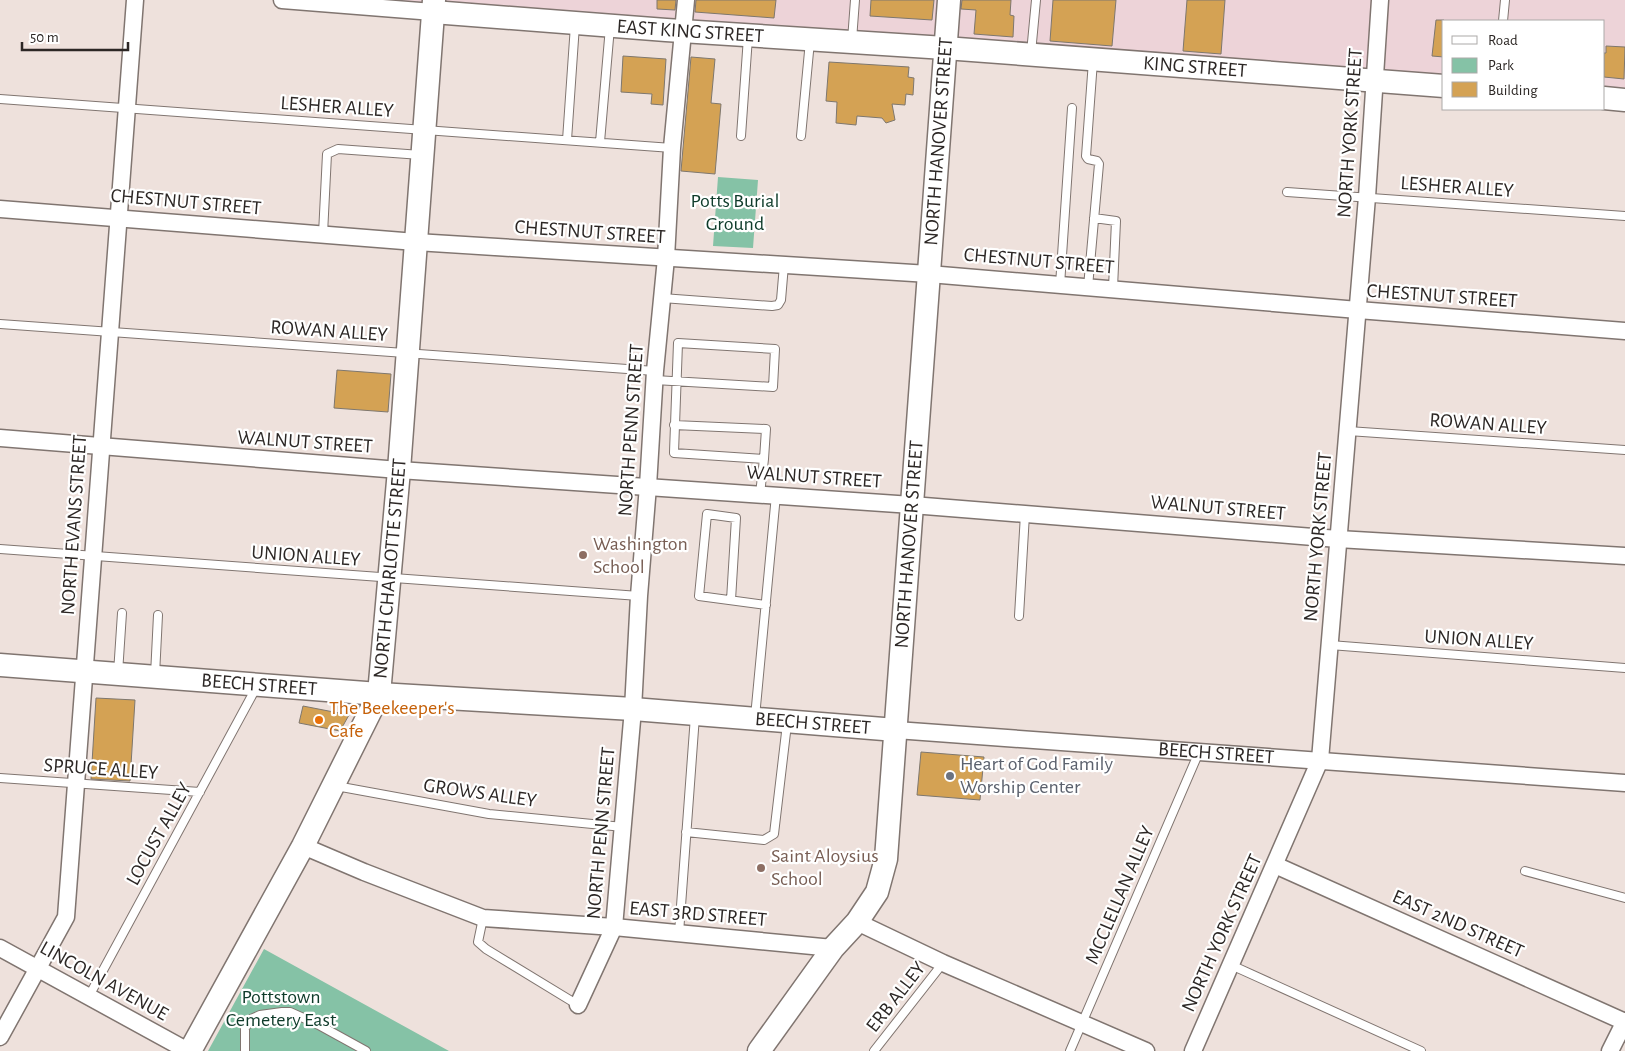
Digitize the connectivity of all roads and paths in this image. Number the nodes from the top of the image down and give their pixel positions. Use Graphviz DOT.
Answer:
graph roads {
  1 [pos="135,0"];
  2 [pos="282,0"];
  3 [pos="686,0"];
  4 [pos="855,0"];
  5 [pos="949,0"];
  6 [pos="1036,0"];
  7 [pos="1380,0"];
  8 [pos="1505,0"];
  9 [pos="434,6"];
  10 [pos="1503,20"];
  11 [pos="575,23"];
  12 [pos="610,26"];
  13 [pos="683,31"];
  14 [pos="748,35"];
  15 [pos="810,39"];
  16 [pos="852,42"];
  17 [pos="945,48"];
  18 [pos="1031,55"];
  19 [pos="1093,59"];
  20 [pos="1375,81"];
  21 [pos="1442,86"];
  22 [pos="1605,98"];
  23 [pos="0,99"];
  24 [pos="1625,100"];
  25 [pos="127,108"];
  26 [pos="1072,108"];
  27 [pos="425,130"];
  28 [pos="741,136"];
  29 [pos="801,136"];
  30 [pos="567,140"];
  31 [pos="600,142"];
  32 [pos="672,148"];
  33 [pos="423,156"];
  34 [pos="1287,192"];
  35 [pos="1367,197"];
  36 [pos="0,209"];
  37 [pos="1625,216"];
  38 [pos="119,218"];
  39 [pos="1094,218"];
  40 [pos="322,234"];
  41 [pos="416,242"];
  42 [pos="666,258"];
  43 [pos="784,265"];
  44 [pos="929,274"];
  45 [pos="1060,285"];
  46 [pos="1088,288"];
  47 [pos="1113,288"];
  48 [pos="662,298"];
  49 [pos="1358,310"];
  50 [pos="0,324"];
  51 [pos="1625,331"];
  52 [pos="110,332"];
  53 [pos="407,353"];
  54 [pos="655,376"];
  55 [pos="676,382"];
  56 [pos="674,425"];
  57 [pos="1348,431"];
  58 [pos="0,438"];
  59 [pos="101,447"];
  60 [pos="1625,450"];
  61 [pos="764,459"];
  62 [pos="399,470"];
  63 [pos="648,486"];
  64 [pos="768,495"];
  65 [pos="912,505"];
  66 [pos="1025,514"];
  67 [pos="1338,539"];
  68 [pos="0,549"];
  69 [pos="93,556"];
  70 [pos="1625,556"];
  71 [pos="390,578"];
  72 [pos="639,596"];
  73 [pos="731,600"];
  74 [pos="766,604"];
  75 [pos="122,613"];
  76 [pos="158,615"];
  77 [pos="1019,616"];
  78 [pos="1330,645"];
  79 [pos="0,665"];
  80 [pos="1625,668"];
  81 [pos="84,672"];
  82 [pos="118,675"];
  83 [pos="154,678"];
  84 [pos="257,686"];
  85 [pos="379,694"];
  86 [pos="633,709"];
  87 [pos="695,714"];
  88 [pos="755,719"];
  89 [pos="787,721"];
  90 [pos="896,730"];
  91 [pos="1199,751"];
  92 [pos="1320,760"];
  93 [pos="0,778"];
  94 [pos="1625,783"];
  95 [pos="76,784"];
  96 [pos="333,785"];
  97 [pos="200,792"];
  98 [pos="623,827"];
  99 [pos="686,832"];
  100 [pos="303,846"];
  101 [pos="1275,865"];
  102 [pos="1525,871"];
  103 [pos="1625,898"];
  104 [pos="483,918"];
  105 [pos="857,922"];
  106 [pos="614,927"];
  107 [pos="679,934"];
  108 [pos="0,948"];
  109 [pos="833,948"];
  110 [pos="943,963"];
  111 [pos="1231,965"];
  112 [pos="38,968"];
  113 [pos="88,998"];
  114 [pos="578,1004"];
  115 [pos="1625,1021"];
  116 [pos="1083,1023"];
  117 [pos="0,1037"];
  118 [pos="189,1051"];
  119 [pos="245,1051"];
  120 [pos="366,1051"];
  121 [pos="759,1051"];
  122 [pos="874,1051"];
  123 [pos="1070,1051"];
  124 [pos="1146,1051"];
  125 [pos="1193,1051"];
  126 [pos="1421,1051"];
  127 [pos="1610,1051"];
  1 -- 25 [label="street, NORTH EVANS STREET"];
  2 -- 9 [label="street"];
  3 -- 13 [label="street, NORTH PENN STREET"];
  4 -- 16 [label="lane"];
  5 -- 17 [label="main road, NORTH HANOVER STREET"];
  6 -- 18 [label="lane"];
  7 -- 20 [label="street, NORTH YORK STREET"];
  8 -- 10 [label="lane"];
  9 -- 11 [label="main road, EAST KING STREET"];
  9 -- 27 [label="main road, NORTH CHARLOTTE STREET"];
  11 -- 12 [label="main road, EAST KING STREET"];
  11 -- 30 [label="lane"];
  12 -- 13 [label="main road, EAST KING STREET"];
  12 -- 31 [label="lane"];
  13 -- 14 [label="main road, EAST KING STREET"];
  13 -- 32 [label="street, NORTH PENN STREET"];
  14 -- 15 [label="main road, EAST KING STREET"];
  14 -- 28 [label="lane"];
  15 -- 16 [label="main road, EAST KING STREET"];
  15 -- 29 [label="lane"];
  16 -- 17 [label="main road, EAST KING STREET"];
  17 -- 18 [label="main road, KING STREET"];
  17 -- 44 [label="main road, NORTH HANOVER STREET"];
  18 -- 19 [label="main road, KING STREET"];
  19 -- 20 [label="main road, KING STREET"];
  19 -- 39 [label="lane"];
  20 -- 21 [label="main road, KING STREET"];
  20 -- 35 [label="street, NORTH YORK STREET"];
  22 -- 24 [label="main road"];
  23 -- 25 [label="lane, LESHER ALLEY"];
  25 -- 27 [label="lane, LESHER ALLEY"];
  25 -- 38 [label="street, NORTH EVANS STREET"];
  26 -- 45 [label="lane"];
  27 -- 30 [label="lane, LESHER ALLEY"];
  27 -- 33 [label="main road, NORTH CHARLOTTE STREET"];
  30 -- 31 [label="lane, LESHER ALLEY"];
  31 -- 32 [label="lane, LESHER ALLEY"];
  32 -- 42 [label="street, NORTH PENN STREET"];
  33 -- 40 [label="lane"];
  33 -- 41 [label="main road, NORTH CHARLOTTE STREET"];
  34 -- 35 [label="lane, LESHER ALLEY"];
  35 -- 37 [label="lane, LESHER ALLEY"];
  35 -- 49 [label="street, NORTH YORK STREET"];
  36 -- 38 [label="street, CHESTNUT STREET"];
  38 -- 40 [label="street, CHESTNUT STREET"];
  38 -- 52 [label="street, NORTH EVANS STREET"];
  39 -- 46 [label="lane"];
  39 -- 47 [label="lane"];
  40 -- 41 [label="street, CHESTNUT STREET"];
  41 -- 42 [label="street, CHESTNUT STREET"];
  41 -- 53 [label="main road, NORTH CHARLOTTE STREET"];
  42 -- 43 [label="street, CHESTNUT STREET"];
  42 -- 48 [label="street, NORTH PENN STREET"];
  43 -- 44 [label="street, CHESTNUT STREET"];
  43 -- 48 [label="lane"];
  44 -- 45 [label="street, CHESTNUT STREET"];
  44 -- 65 [label="main road, NORTH HANOVER STREET"];
  45 -- 46 [label="street, CHESTNUT STREET"];
  46 -- 47 [label="street, CHESTNUT STREET"];
  47 -- 49 [label="street, CHESTNUT STREET"];
  48 -- 54 [label="street, NORTH PENN STREET"];
  49 -- 51 [label="street, CHESTNUT STREET"];
  49 -- 57 [label="street, NORTH YORK STREET"];
  50 -- 52 [label="lane, ROWAN ALLEY"];
  52 -- 53 [label="lane, ROWAN ALLEY"];
  52 -- 59 [label="street, NORTH EVANS STREET"];
  53 -- 54 [label="lane, ROWAN ALLEY"];
  53 -- 62 [label="main road, NORTH CHARLOTTE STREET"];
  54 -- 55 [label="lane, ROWAN ALLEY"];
  54 -- 63 [label="street, NORTH PENN STREET"];
  55 -- 55 [label="lane, ROWAN ALLEY"];
  55 -- 56 [label="lane"];
  56 -- 61 [label="lane"];
  56 -- 61 [label="lane"];
  57 -- 60 [label="lane, ROWAN ALLEY"];
  57 -- 67 [label="street, NORTH YORK STREET"];
  58 -- 59 [label="street, WALNUT STREET"];
  59 -- 62 [label="street, WALNUT STREET"];
  59 -- 69 [label="street, NORTH EVANS STREET"];
  61 -- 64 [label="lane"];
  62 -- 63 [label="street, WALNUT STREET"];
  62 -- 71 [label="main road, NORTH CHARLOTTE STREET"];
  63 -- 64 [label="street, WALNUT STREET"];
  63 -- 72 [label="street, NORTH PENN STREET"];
  64 -- 65 [label="street, WALNUT STREET"];
  64 -- 74 [label="lane"];
  65 -- 66 [label="street, WALNUT STREET"];
  65 -- 90 [label="main road, NORTH HANOVER STREET"];
  66 -- 67 [label="street, WALNUT STREET"];
  66 -- 77 [label="lane"];
  67 -- 70 [label="street, WALNUT STREET"];
  67 -- 78 [label="street, NORTH YORK STREET"];
  68 -- 69 [label="lane, UNION ALLEY"];
  69 -- 71 [label="lane, UNION ALLEY"];
  69 -- 81 [label="street, NORTH EVANS STREET"];
  71 -- 72 [label="lane, UNION ALLEY"];
  71 -- 85 [label="main road, NORTH CHARLOTTE STREET"];
  72 -- 86 [label="street, NORTH PENN STREET"];
  73 -- 73 [label="lane"];
  73 -- 74 [label="lane"];
  74 -- 88 [label="lane"];
  75 -- 82 [label="lane"];
  76 -- 83 [label="lane"];
  78 -- 80 [label="lane, UNION ALLEY"];
  78 -- 92 [label="street, NORTH YORK STREET"];
  79 -- 81 [label="main road, BEECH STREET"];
  81 -- 82 [label="main road, BEECH STREET"];
  81 -- 95 [label="street, NORTH EVANS STREET"];
  82 -- 83 [label="main road, BEECH STREET"];
  83 -- 84 [label="main road, BEECH STREET"];
  84 -- 85 [label="main road, BEECH STREET"];
  84 -- 97 [label="lane, LOCUST ALLEY"];
  85 -- 86 [label="main road, BEECH STREET"];
  85 -- 96 [label="main road, NORTH CHARLOTTE STREET"];
  86 -- 87 [label="main road, BEECH STREET"];
  86 -- 98 [label="street, NORTH PENN STREET"];
  87 -- 88 [label="main road, BEECH STREET"];
  87 -- 99 [label="lane"];
  88 -- 89 [label="main road, BEECH STREET"];
  89 -- 90 [label="main road, BEECH STREET"];
  89 -- 99 [label="lane"];
  90 -- 91 [label="street, BEECH STREET"];
  90 -- 105 [label="main road, NORTH HANOVER STREET"];
  91 -- 92 [label="street, BEECH STREET"];
  91 -- 116 [label="lane, MCCLELLAN ALLEY"];
  92 -- 94 [label="street, BEECH STREET"];
  92 -- 101 [label="street, NORTH YORK STREET"];
  93 -- 95 [label="lane, SPRUCE ALLEY"];
  95 -- 97 [label="lane, SPRUCE ALLEY"];
  95 -- 112 [label="street, NORTH EVANS STREET"];
  96 -- 98 [label="lane, GROWS ALLEY"];
  96 -- 100 [label="main road, NORTH CHARLOTTE STREET"];
  97 -- 113 [label="lane, LOCUST ALLEY"];
  98 -- 106 [label="street, NORTH PENN STREET"];
  99 -- 107 [label="lane"];
  100 -- 104 [label="street, EAST 3RD STREET"];
  100 -- 118 [label="main road, NORTH CHARLOTTE STREET"];
  101 -- 111 [label="street, NORTH YORK STREET"];
  101 -- 115 [label="street, EAST 2ND STREET"];
  102 -- 103 [label="lane"];
  104 -- 106 [label="street, EAST 3RD STREET"];
  104 -- 114 [label="lane"];
  105 -- 109 [label="main road, NORTH HANOVER STREET"];
  105 -- 110 [label="street"];
  106 -- 107 [label="street, EAST 3RD STREET"];
  106 -- 114 [label="street, NORTH PENN STREET"];
  107 -- 109 [label="street, EAST 3RD STREET"];
  108 -- 112 [label="street, LINCOLN AVENUE"];
  109 -- 121 [label="main road, NORTH HANOVER STREET"];
  110 -- 116 [label="street"];
  110 -- 122 [label="lane, ERB ALLEY"];
  111 -- 125 [label="street, NORTH YORK STREET"];
  111 -- 126 [label="lane"];
  112 -- 113 [label="street, LINCOLN AVENUE"];
  112 -- 117 [label="street, NORTH EVANS STREET"];
  113 -- 118 [label="street, LINCOLN AVENUE"];
  115 -- 127 [label="street"];
  116 -- 123 [label="lane, MCCLELLAN ALLEY"];
  116 -- 124 [label="street"];
  119 -- 120 [label="lane"];
}
